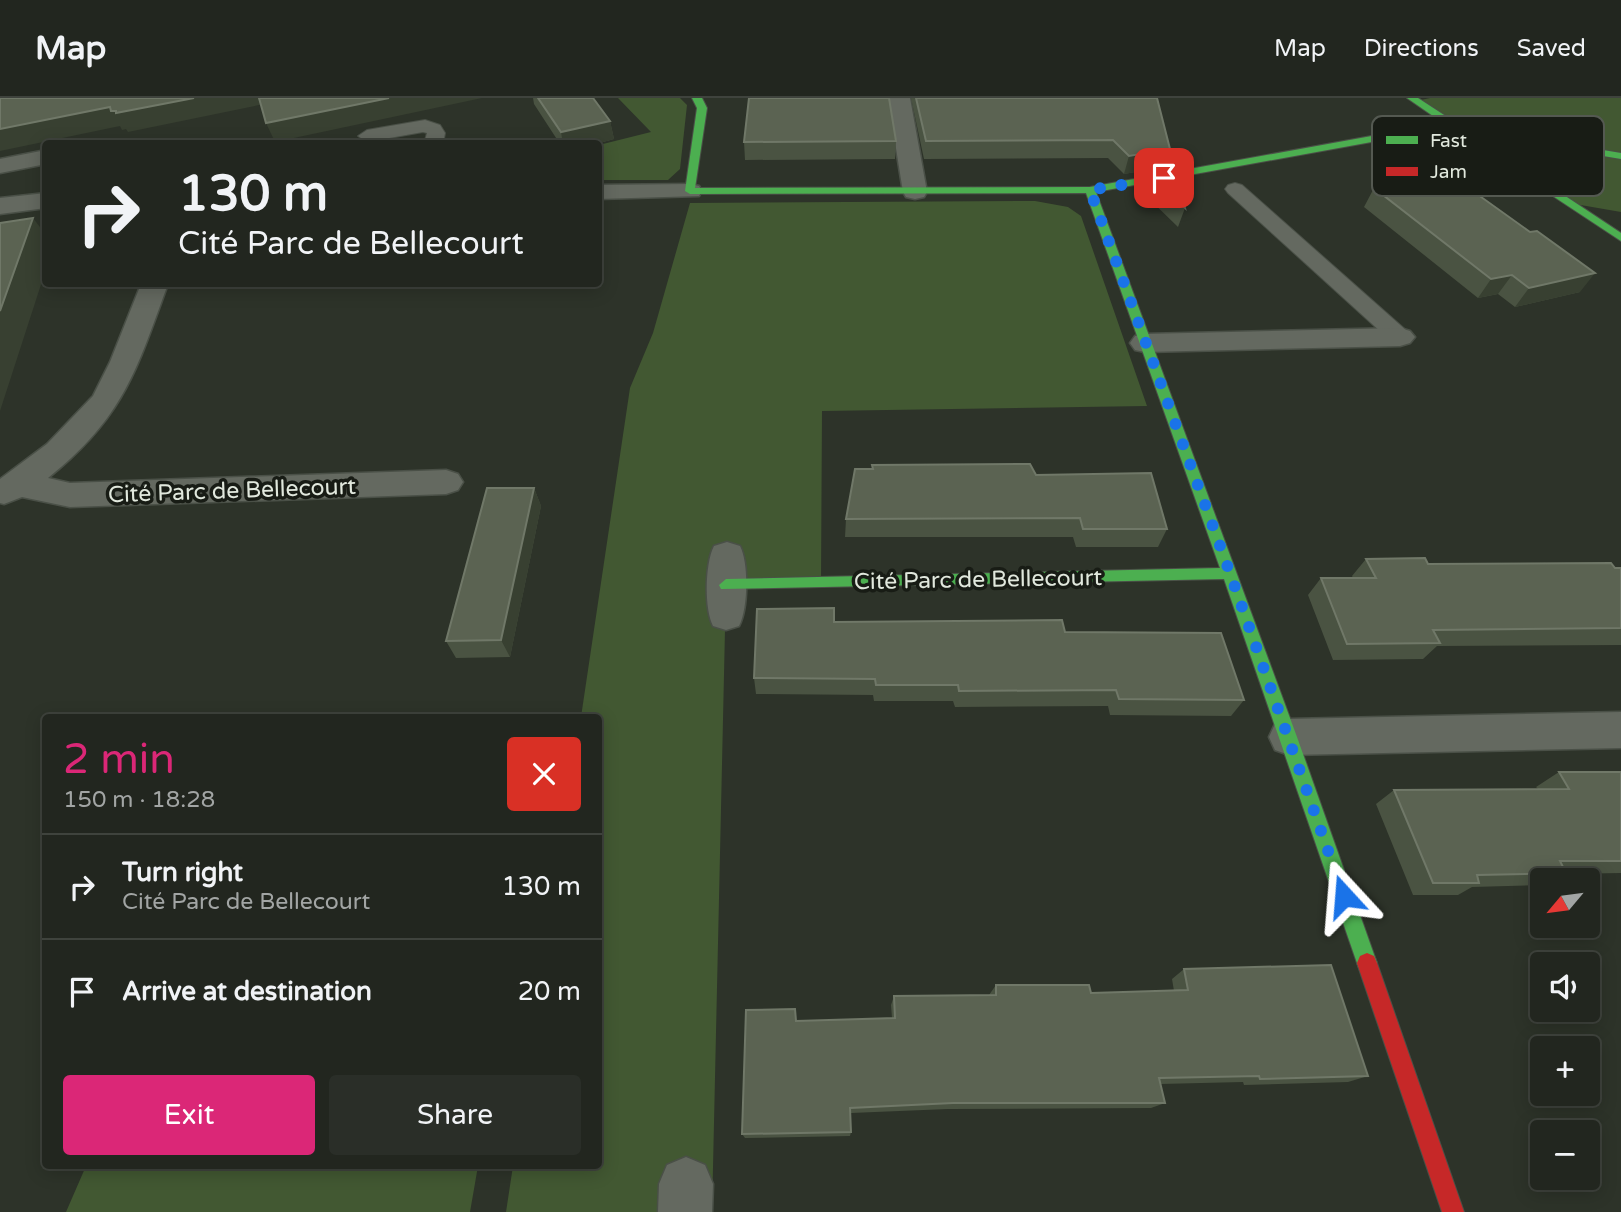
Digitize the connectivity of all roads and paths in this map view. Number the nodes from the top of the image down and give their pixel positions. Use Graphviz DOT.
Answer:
graph roads {
  1 [pos="696,98"];
  2 [pos="899,98"];
  3 [pos="1412,98"];
  4 [pos="1439,116"];
  5 [pos="367,136"];
  6 [pos="1372,139"];
  7 [pos="434,140"];
  8 [pos="42,158"];
  9 [pos="0,166"];
  10 [pos="1235,189"];
  11 [pos="1090,190"];
  12 [pos="690,191"];
  13 [pos="602,192"];
  14 [pos="915,192"];
  15 [pos="1558,196"];
  16 [pos="42,201"];
  17 [pos="0,206"];
  18 [pos="1621,238"];
  19 [pos="153,287"];
  20 [pos="1400,337"];
  21 [pos="1145,343"];
  22 [pos="446,482"];
  23 [pos="10,489"];
  24 [pos="1230,573"];
  25 [pos="726,585"];
  26 [pos="1621,730"];
  27 [pos="1289,737"];
  28 [pos="1453,1212"];
  1 -- 12 [label="street"];
  2 -- 14 [label="street"];
  3 -- 4 [label="street"];
  5 -- 7 [label="lane"];
  6 -- 11 [label="street"];
  8 -- 9 [label="street"];
  10 -- 20 [label="lane"];
  11 -- 14 [label="street"];
  11 -- 21 [label="street"];
  12 -- 13 [label="street"];
  12 -- 14 [label="street"];
  15 -- 18 [label="street"];
  16 -- 17 [label="street"];
  19 -- 23 [label="street, Cité Parc de Bellecourt"];
  20 -- 21 [label="street"];
  21 -- 24 [label="street"];
  22 -- 23 [label="street, Cité Parc de Bellecourt"];
  24 -- 25 [label="street, Cité Parc de Bellecourt"];
  24 -- 27 [label="street"];
  26 -- 27 [label="street"];
  27 -- 28 [label="street"];
}
